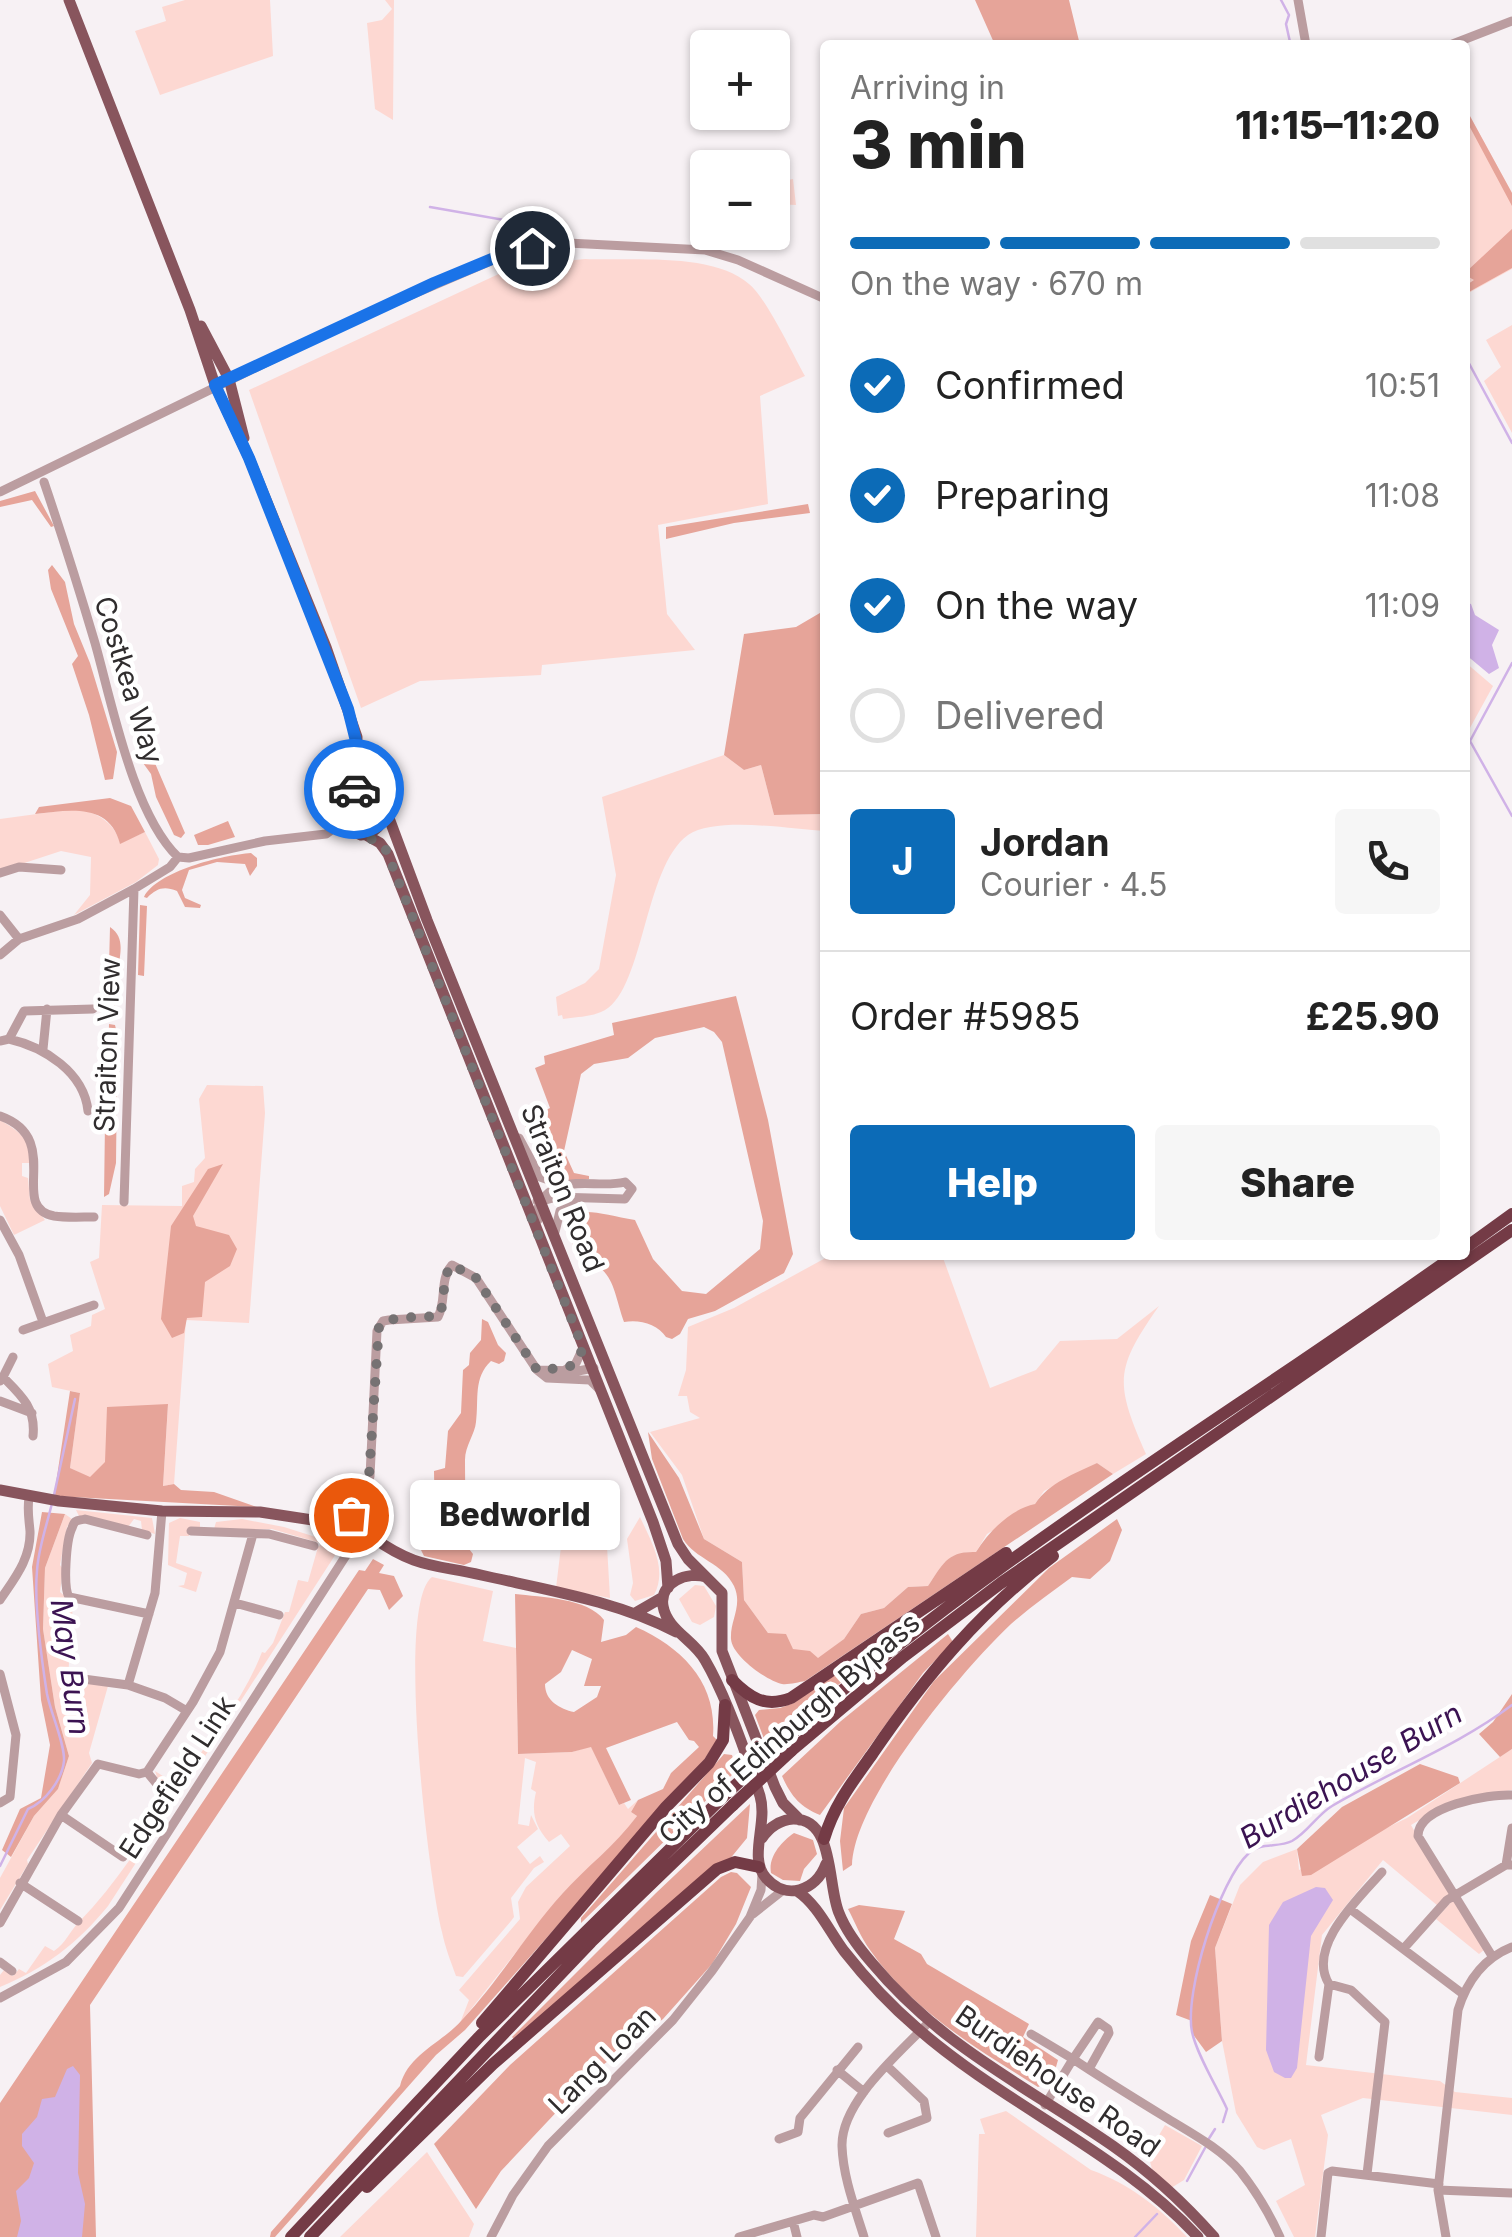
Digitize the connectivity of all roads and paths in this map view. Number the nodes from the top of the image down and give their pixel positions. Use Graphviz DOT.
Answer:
graph roads {
  1 [pos="69,0"];
  2 [pos="1298,0"];
  3 [pos="1512,21"];
  4 [pos="1305,40"];
  5 [pos="1463,40"];
  6 [pos="820,298"];
  7 [pos="190,310"];
  8 [pos="229,380"];
  9 [pos="215,385"];
  10 [pos="249,458"];
  11 [pos="58,466"];
  12 [pos="44,482"];
  13 [pos="12,488"];
  14 [pos="0,492"];
  15 [pos="54,508"];
  16 [pos="356,788"];
  17 [pos="385,810"];
  18 [pos="341,823"];
  19 [pos="366,834"];
  20 [pos="178,856"];
  21 [pos="61,870"];
  22 [pos="0,873"];
  23 [pos="134,889"];
  24 [pos="0,915"];
  25 [pos="18,939"];
  26 [pos="0,955"];
  27 [pos="47,1009"];
  28 [pos="93,1009"];
  29 [pos="4,1040"];
  30 [pos="43,1049"];
  31 [pos="91,1107"];
  32 [pos="0,1116"];
  33 [pos="514,1132"];
  34 [pos="564,1185"];
  35 [pos="522,1193"];
  36 [pos="576,1198"];
  37 [pos="542,1201"];
  38 [pos="124,1202"];
  39 [pos="1512,1214"];
  40 [pos="94,1217"];
  41 [pos="0,1220"];
  42 [pos="1512,1230"];
  43 [pos="554,1234"];
  44 [pos="4,1238"];
  45 [pos="1470,1244"];
  46 [pos="1470,1259"];
  47 [pos="1448,1260"];
  48 [pos="1469,1260"];
  49 [pos="555,1278"];
  50 [pos="94,1305"];
  51 [pos="44,1322"];
  52 [pos="23,1330"];
  53 [pos="583,1348"];
  54 [pos="13,1357"];
  55 [pos="537,1370"];
  56 [pos="565,1370"];
  57 [pos="595,1372"];
  58 [pos="1,1379"];
  59 [pos="0,1401"];
  60 [pos="32,1413"];
  61 [pos="1204,1427"];
  62 [pos="33,1436"];
  63 [pos="1174,1464"];
  64 [pos="0,1490"];
  65 [pos="28,1498"];
  66 [pos="162,1511"];
  67 [pos="363,1513"];
  68 [pos="344,1525"];
  69 [pos="192,1531"];
  70 [pos="253,1534"];
  71 [pos="147,1535"];
  72 [pos="372,1537"];
  73 [pos="354,1542"];
  74 [pos="314,1546"];
  75 [pos="706,1577"];
  76 [pos="666,1592"];
  77 [pos="0,1600"];
  78 [pos="235,1602"];
  79 [pos="636,1612"];
  80 [pos="149,1614"];
  81 [pos="279,1615"];
  82 [pos="680,1634"];
  83 [pos="0,1674"];
  84 [pos="76,1678"];
  85 [pos="732,1680"];
  86 [pos="128,1685"];
  87 [pos="724,1705"];
  88 [pos="188,1711"];
  89 [pos="790,1744"];
  90 [pos="148,1772"];
  91 [pos="170,1792"];
  92 [pos="1512,1795"];
  93 [pos="731,1799"];
  94 [pos="0,1803"];
  95 [pos="61,1815"];
  96 [pos="800,1820"];
  97 [pos="1512,1828"];
  98 [pos="762,1838"];
  99 [pos="824,1838"];
  100 [pos="123,1857"];
  101 [pos="827,1859"];
  102 [pos="1509,1865"];
  103 [pos="761,1870"];
  104 [pos="1382,1872"];
  105 [pos="20,1883"];
  106 [pos="782,1891"];
  107 [pos="798,1891"];
  108 [pos="1454,1895"];
  109 [pos="1350,1909"];
  110 [pos="750,1917"];
  111 [pos="78,1921"];
  112 [pos="0,1922"];
  113 [pos="1512,1947"];
  114 [pos="1405,1948"];
  115 [pos="1492,1956"];
  116 [pos="0,1962"];
  117 [pos="12,1971"];
  118 [pos="1329,1984"];
  119 [pos="1464,1994"];
  120 [pos="0,1998"];
  121 [pos="924,2026"];
  122 [pos="1032,2034"];
  123 [pos="858,2047"];
  124 [pos="1319,2057"];
  125 [pos="1073,2059"];
  126 [pos="887,2066"];
  127 [pos="1089,2069"];
  128 [pos="838,2070"];
  129 [pos="430,2087"];
  130 [pos="864,2092"];
  131 [pos="1042,2110"];
  132 [pos="888,2132"];
  133 [pos="778,2139"];
  134 [pos="1367,2174"];
  135 [pos="1512,2180"];
  136 [pos="1438,2187"];
  137 [pos="1511,2193"];
  138 [pos="854,2204"];
  139 [pos="793,2221"];
  140 [pos="291,2237"];
  141 [pos="313,2237"];
  142 [pos="491,2237"];
  143 [pos="739,2237"];
  144 [pos="797,2237"];
  145 [pos="864,2237"];
  146 [pos="936,2237"];
  147 [pos="1198,2237"];
  148 [pos="1214,2237"];
  149 [pos="1280,2237"];
  150 [pos="1321,2237"];
  151 [pos="1446,2237"];
  1 -- 7 [label="main road"];
  2 -- 4 [label="street"];
  3 -- 5 [label="street"];
  6 -- 8 [label="street"];
  7 -- 8 [label="main road"];
  7 -- 9 [label="main road"];
  8 -- 9 [label="street"];
  8 -- 10 [label="main road"];
  9 -- 10 [label="main road"];
  9 -- 11 [label="street"];
  10 -- 16 [label="main road"];
  11 -- 12 [label="street"];
  11 -- 13 [label="street"];
  11 -- 15 [label="street, Costkea Way"];
  12 -- 13 [label="street"];
  12 -- 15 [label="street, Costkea Way"];
  13 -- 14 [label="street"];
  15 -- 20 [label="street, Costkea Way"];
  16 -- 17 [label="main road"];
  16 -- 18 [label="main road"];
  17 -- 19 [label="main road"];
  17 -- 33 [label="main road, Straiton Road"];
  18 -- 19 [label="main road"];
  18 -- 20 [label="street"];
  19 -- 35 [label="main road, Straiton Road"];
  20 -- 23 [label="street"];
  21 -- 22 [label="street"];
  23 -- 25 [label="street"];
  23 -- 38 [label="street, Straiton View"];
  24 -- 25 [label="street"];
  25 -- 26 [label="street"];
  27 -- 28 [label="street"];
  27 -- 29 [label="street"];
  27 -- 30 [label="street"];
  29 -- 30 [label="street"];
  30 -- 31 [label="street"];
  32 -- 40 [label="street"];
  33 -- 34 [label="street"];
  33 -- 37 [label="main road, Straiton Road"];
  34 -- 36 [label="street"];
  34 -- 37 [label="street"];
  35 -- 37 [label="street"];
  35 -- 49 [label="main road, Straiton Road"];
  36 -- 37 [label="street"];
  36 -- 43 [label="street"];
  37 -- 43 [label="main road, Straiton Road"];
  37 -- 49 [label="street"];
  39 -- 45 [label="highway"];
  41 -- 44 [label="street"];
  42 -- 46 [label="highway, City of Edinburgh Bypass"];
  43 -- 57 [label="main road, Straiton Road"];
  44 -- 51 [label="street"];
  47 -- 61 [label="highway, City of Edinburgh Bypass"];
  48 -- 63 [label="highway, City of Edinburgh Bypass"];
  49 -- 53 [label="main road, Straiton Road"];
  50 -- 51 [label="street"];
  51 -- 52 [label="street"];
  53 -- 56 [label="street"];
  53 -- 57 [label="main road, Straiton Road"];
  54 -- 58 [label="street"];
  55 -- 56 [label="street"];
  55 -- 57 [label="street"];
  55 -- 67 [label="street"];
  56 -- 57 [label="street"];
  57 -- 75 [label="main road, Straiton Road"];
  57 -- 76 [label="main road, Straiton Road"];
  58 -- 60 [label="street"];
  59 -- 60 [label="street"];
  60 -- 62 [label="street"];
  61 -- 85 [label="highway"];
  61 -- 89 [label="highway, City of Edinburgh Bypass"];
  63 -- 89 [label="highway, City of Edinburgh Bypass"];
  63 -- 99 [label="highway"];
  64 -- 65 [label="main road"];
  65 -- 66 [label="main road"];
  65 -- 77 [label="street"];
  66 -- 68 [label="main road"];
  66 -- 80 [label="street"];
  67 -- 68 [label="main road"];
  67 -- 72 [label="main road"];
  68 -- 73 [label="main road"];
  69 -- 70 [label="street"];
  70 -- 74 [label="street"];
  70 -- 78 [label="street"];
  71 -- 80 [label="street"];
  72 -- 73 [label="main road"];
  72 -- 79 [label="main road"];
  73 -- 120 [label="street, Edgefield Link"];
  75 -- 76 [label="main road"];
  75 -- 85 [label="main road, Straiton Road"];
  76 -- 79 [label="main road"];
  76 -- 82 [label="main road, Straiton Road"];
  78 -- 81 [label="street"];
  78 -- 88 [label="street"];
  79 -- 82 [label="main road"];
  80 -- 86 [label="street"];
  82 -- 87 [label="main road, Straiton Road"];
  83 -- 94 [label="street"];
  84 -- 86 [label="street"];
  85 -- 96 [label="main road, Straiton Road"];
  86 -- 88 [label="street"];
  87 -- 98 [label="main road, Straiton Road"];
  87 -- 129 [label="highway"];
  88 -- 90 [label="street"];
  89 -- 93 [label="highway, City of Edinburgh Bypass, bridge"];
  90 -- 91 [label="street"];
  90 -- 95 [label="street"];
  92 -- 108 [label="street"];
  93 -- 129 [label="highway, City of Edinburgh Bypass"];
  93 -- 141 [label="highway, City of Edinburgh Bypass"];
  95 -- 100 [label="street"];
  95 -- 105 [label="street"];
  96 -- 98 [label="main road"];
  96 -- 99 [label="main road"];
  97 -- 102 [label="street"];
  98 -- 103 [label="main road"];
  99 -- 101 [label="main road"];
  101 -- 107 [label="main road"];
  101 -- 121 [label="main road, Burdiehouse Road"];
  102 -- 108 [label="street"];
  103 -- 106 [label="main road"];
  103 -- 110 [label="street, Lang Loan"];
  103 -- 141 [label="highway"];
  104 -- 109 [label="street"];
  105 -- 111 [label="street"];
  105 -- 112 [label="street"];
  106 -- 107 [label="main road"];
  106 -- 110 [label="street, Lang Loan"];
  107 -- 121 [label="main road, Burdiehouse Road"];
  108 -- 114 [label="street"];
  108 -- 115 [label="street"];
  109 -- 114 [label="street"];
  109 -- 118 [label="street"];
  110 -- 142 [label="street, Lang Loan"];
  113 -- 115 [label="street"];
  114 -- 119 [label="street"];
  115 -- 119 [label="street"];
  116 -- 117 [label="street"];
  118 -- 124 [label="street"];
  118 -- 134 [label="street"];
  119 -- 136 [label="street"];
  121 -- 126 [label="street"];
  121 -- 131 [label="main road, Burdiehouse Road"];
  122 -- 125 [label="street"];
  123 -- 128 [label="street"];
  125 -- 127 [label="street"];
  125 -- 127 [label="street"];
  125 -- 131 [label="street"];
  126 -- 130 [label="street"];
  126 -- 132 [label="street"];
  127 -- 149 [label="street"];
  128 -- 130 [label="street"];
  128 -- 133 [label="street"];
  129 -- 140 [label="highway, City of Edinburgh Bypass"];
  130 -- 138 [label="street"];
  131 -- 147 [label="main road, Burdiehouse Road"];
  131 -- 148 [label="main road, Burdiehouse Road"];
  134 -- 136 [label="street"];
  134 -- 150 [label="street"];
  135 -- 137 [label="street"];
  136 -- 137 [label="street"];
  136 -- 151 [label="street"];
  138 -- 139 [label="street"];
  138 -- 145 [label="street"];
  138 -- 146 [label="street"];
  139 -- 143 [label="street"];
  139 -- 144 [label="street"];
}
